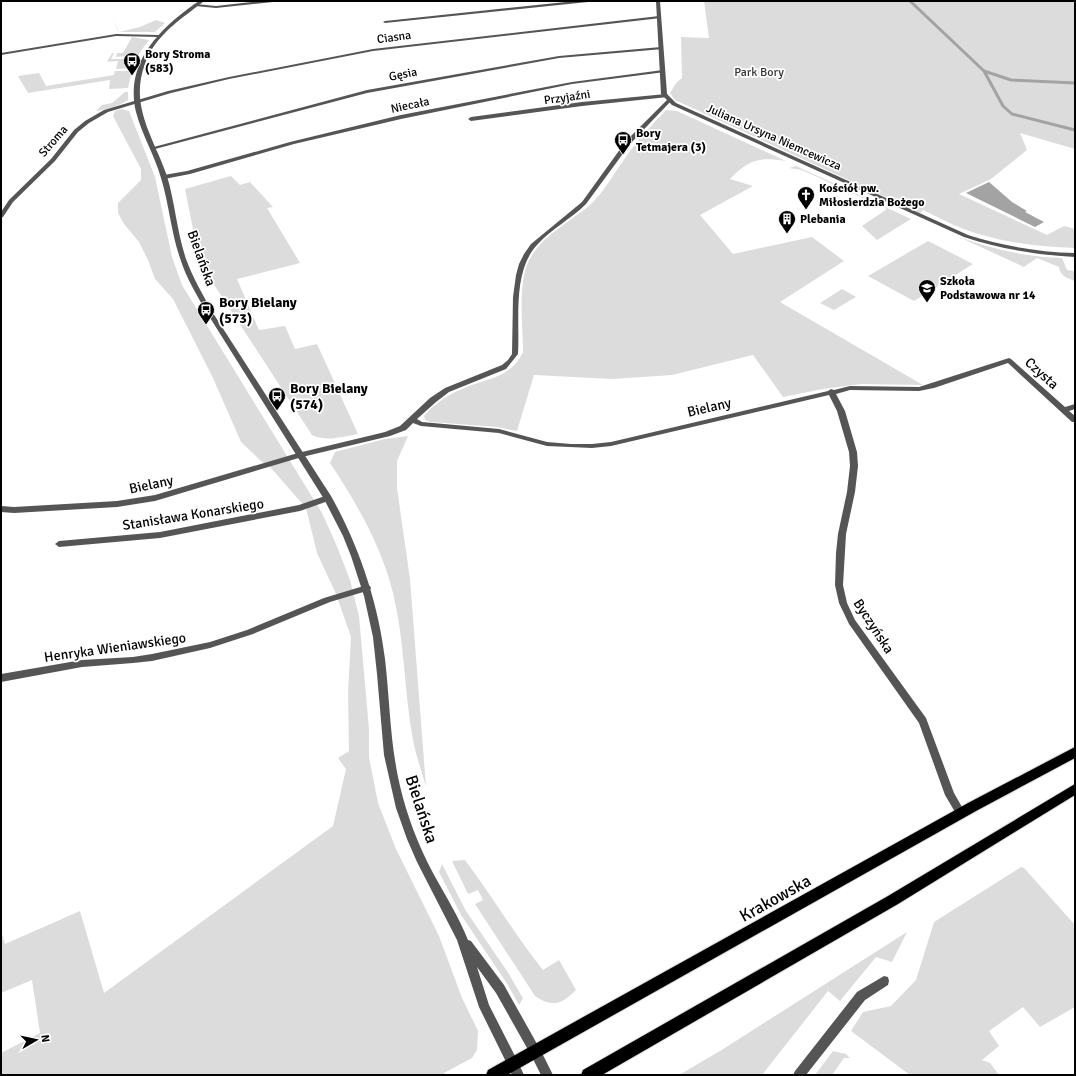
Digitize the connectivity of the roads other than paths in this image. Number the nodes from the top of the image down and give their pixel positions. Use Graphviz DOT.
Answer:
graph roads {
  1 [pos="202,1"];
  2 [pos="273,1"];
  3 [pos="588,1"];
  4 [pos="658,1"];
  5 [pos="195,6"];
  6 [pos="659,17"];
  7 [pos="385,22"];
  8 [pos="159,36"];
  9 [pos="661,48"];
  10 [pos="1,54"];
  11 [pos="663,71"];
  12 [pos="667,98"];
  13 [pos="137,102"];
  14 [pos="471,119"];
  15 [pos="153,148"];
  16 [pos="164,177"];
  17 [pos="1,216"];
  18 [pos="1075,255"];
  19 [pos="1009,360"];
  20 [pos="831,391"];
  21 [pos="1075,406"];
  22 [pos="1064,410"];
  23 [pos="412,420"];
  24 [pos="1075,420"];
  25 [pos="301,455"];
  26 [pos="328,498"];
  27 [pos="1,509"];
  28 [pos="60,544"];
  29 [pos="367,588"];
  30 [pos="1,678"];
  31 [pos="1075,752"];
  32 [pos="1075,789"];
  33 [pos="961,814"];
  34 [pos="462,939"];
  35 [pos="884,981"];
  36 [pos="535,1051"];
  37 [pos="515,1069"];
  38 [pos="493,1075"];
  39 [pos="547,1075"];
  40 [pos="588,1075"];
  41 [pos="799,1075"];
  1 -- 5 [label="street, Bielańska"];
  2 -- 5 [label="street"];
  3 -- 7 [label="street"];
  4 -- 6 [label="street"];
  5 -- 8 [label="street, Bielańska"];
  6 -- 9 [label="street"];
  6 -- 13 [label="street, Ciasna"];
  8 -- 10 [label="street"];
  8 -- 13 [label="street, Bielańska"];
  9 -- 11 [label="street"];
  9 -- 15 [label="street, Gęsia"];
  11 -- 12 [label="street"];
  11 -- 16 [label="street, Niecała"];
  12 -- 14 [label="street, Przyjaźni"];
  12 -- 18 [label="street, Juliana Ursyna Niemcewicza"];
  12 -- 23 [label="street, Bielany"];
  13 -- 15 [label="street, Bielańska"];
  13 -- 17 [label="street, Stroma"];
  15 -- 16 [label="street, Bielańska"];
  16 -- 25 [label="street, Bielańska"];
  19 -- 20 [label="street, Bielany"];
  19 -- 22 [label="street, Czysta"];
  20 -- 23 [label="street, Bielany"];
  20 -- 33 [label="street, Byczyńska"];
  21 -- 22 [label="street"];
  22 -- 24 [label="street, Czysta"];
  23 -- 25 [label="street, Bielany"];
  25 -- 26 [label="street, Bielańska"];
  25 -- 27 [label="street, Bielany"];
  26 -- 28 [label="street, Stanisława Konarskiego"];
  26 -- 29 [label="street, Bielańska"];
  29 -- 30 [label="street, Henryka Wieniawskiego"];
  29 -- 34 [label="street, Bielańska"];
  31 -- 33 [label="main road, Krakowska"];
  32 -- 40 [label="main road"];
  33 -- 36 [label="main road, Krakowska"];
  34 -- 36 [label="street, Bielańska"];
  34 -- 37 [label="street, Bielańska"];
  35 -- 41 [label="street"];
  36 -- 37 [label="main road, Krakowska"];
  36 -- 39 [label="street, Bielańska"];
  37 -- 38 [label="main road, Krakowska"];
}
